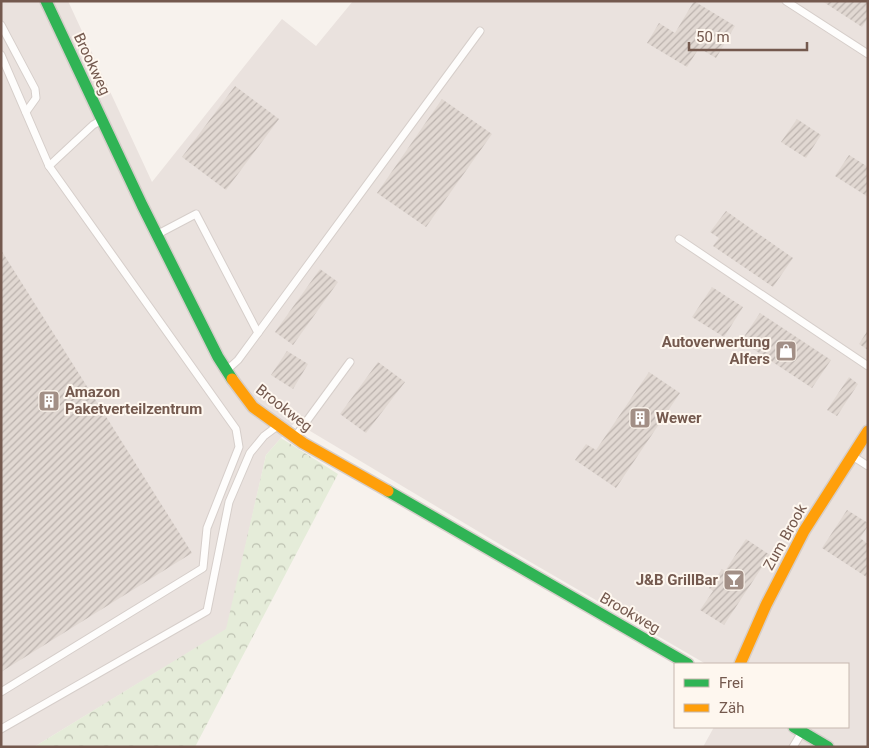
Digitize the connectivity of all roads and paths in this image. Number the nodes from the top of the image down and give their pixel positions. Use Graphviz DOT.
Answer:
graph roads {
  1 [pos="46,1"];
  2 [pos="786,1"];
  3 [pos="1,24"];
  4 [pos="480,31"];
  5 [pos="868,54"];
  6 [pos="1,55"];
  7 [pos="26,112"];
  8 [pos="102,120"];
  9 [pos="49,166"];
  10 [pos="157,234"];
  11 [pos="679,239"];
  12 [pos="258,333"];
  13 [pos="350,362"];
  14 [pos="868,366"];
  15 [pos="225,371"];
  16 [pos="278,425"];
  17 [pos="868,431"];
  18 [pos="295,437"];
  19 [pos="852,456"];
  20 [pos="868,466"];
  21 [pos="686,663"];
  22 [pos="740,663"];
  23 [pos="1,692"];
  24 [pos="798,729"];
  25 [pos="1,730"];
  26 [pos="793,747"];
  27 [pos="828,747"];
  1 -- 8 [label="street, Brookweg"];
  2 -- 5 [label="lane"];
  3 -- 7 [label="lane"];
  4 -- 12 [label="lane"];
  6 -- 7 [label="lane"];
  7 -- 9 [label="lane"];
  8 -- 9 [label="lane"];
  8 -- 10 [label="street, Brookweg"];
  9 -- 23 [label="lane"];
  10 -- 12 [label="lane"];
  10 -- 15 [label="street, Brookweg"];
  11 -- 14 [label="lane"];
  12 -- 15 [label="lane"];
  13 -- 18 [label="lane"];
  15 -- 16 [label="street, Brookweg"];
  16 -- 18 [label="street, Brookweg"];
  16 -- 25 [label="lane"];
  17 -- 19 [label="street, Zum Brook"];
  18 -- 21 [label="street, Brookweg"];
  19 -- 20 [label="lane"];
  19 -- 22 [label="street, Zum Brook"];
  24 -- 26 [label="lane"];
  24 -- 27 [label="street"];
}
